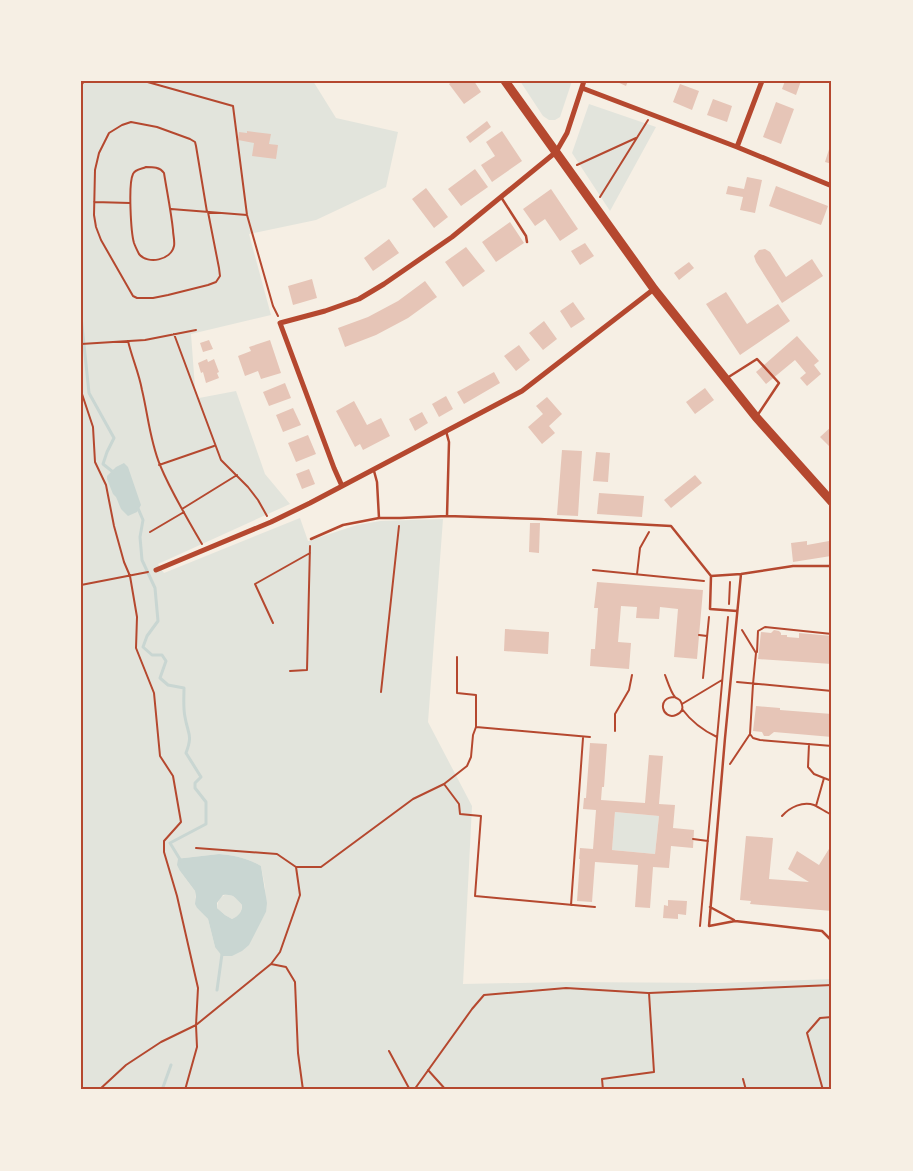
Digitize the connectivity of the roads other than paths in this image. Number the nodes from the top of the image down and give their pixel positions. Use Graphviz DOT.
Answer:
graph roads {
  1 [pos="505,81"];
  2 [pos="584,81"];
  3 [pos="762,81"];
  4 [pos="582,88"];
  5 [pos="737,147"];
  6 [pos="556,152"];
  7 [pos="832,186"];
  8 [pos="501,197"];
  9 [pos="527,242"];
  10 [pos="654,289"];
  11 [pos="725,378"];
  12 [pos="756,417"];
  13 [pos="446,431"];
  14 [pos="373,469"];
  15 [pos="342,486"];
  16 [pos="832,502"];
  17 [pos="447,516"];
  18 [pos="379,518"];
  19 [pos="311,539"];
  20 [pos="832,566"];
  21 [pos="156,570"];
  22 [pos="741,574"];
  23 [pos="711,576"];
  24 [pos="737,610"];
  25 [pos="710,907"];
  26 [pos="735,921"];
  27 [pos="832,941"];
  1 -- 6 [label="main road"];
  2 -- 4 [label="street"];
  3 -- 5 [label="street"];
  4 -- 5 [label="street"];
  4 -- 6 [label="street"];
  5 -- 7 [label="street"];
  6 -- 8 [label="street"];
  6 -- 10 [label="main road"];
  8 -- 9 [label="lane"];
  8 -- 15 [label="street"];
  10 -- 11 [label="main road"];
  10 -- 13 [label="street"];
  11 -- 12 [label="main road"];
  11 -- 12 [label="lane"];
  12 -- 16 [label="main road"];
  13 -- 14 [label="street"];
  13 -- 17 [label="lane"];
  14 -- 15 [label="street"];
  14 -- 18 [label="lane"];
  15 -- 21 [label="street"];
  17 -- 18 [label="lane"];
  17 -- 23 [label="lane"];
  18 -- 19 [label="lane"];
  20 -- 22 [label="lane"];
  22 -- 23 [label="lane"];
  22 -- 24 [label="lane"];
  23 -- 24 [label="lane"];
  24 -- 25 [label="lane"];
  25 -- 26 [label="lane"];
  25 -- 26 [label="lane"];
  26 -- 27 [label="lane"];
}
